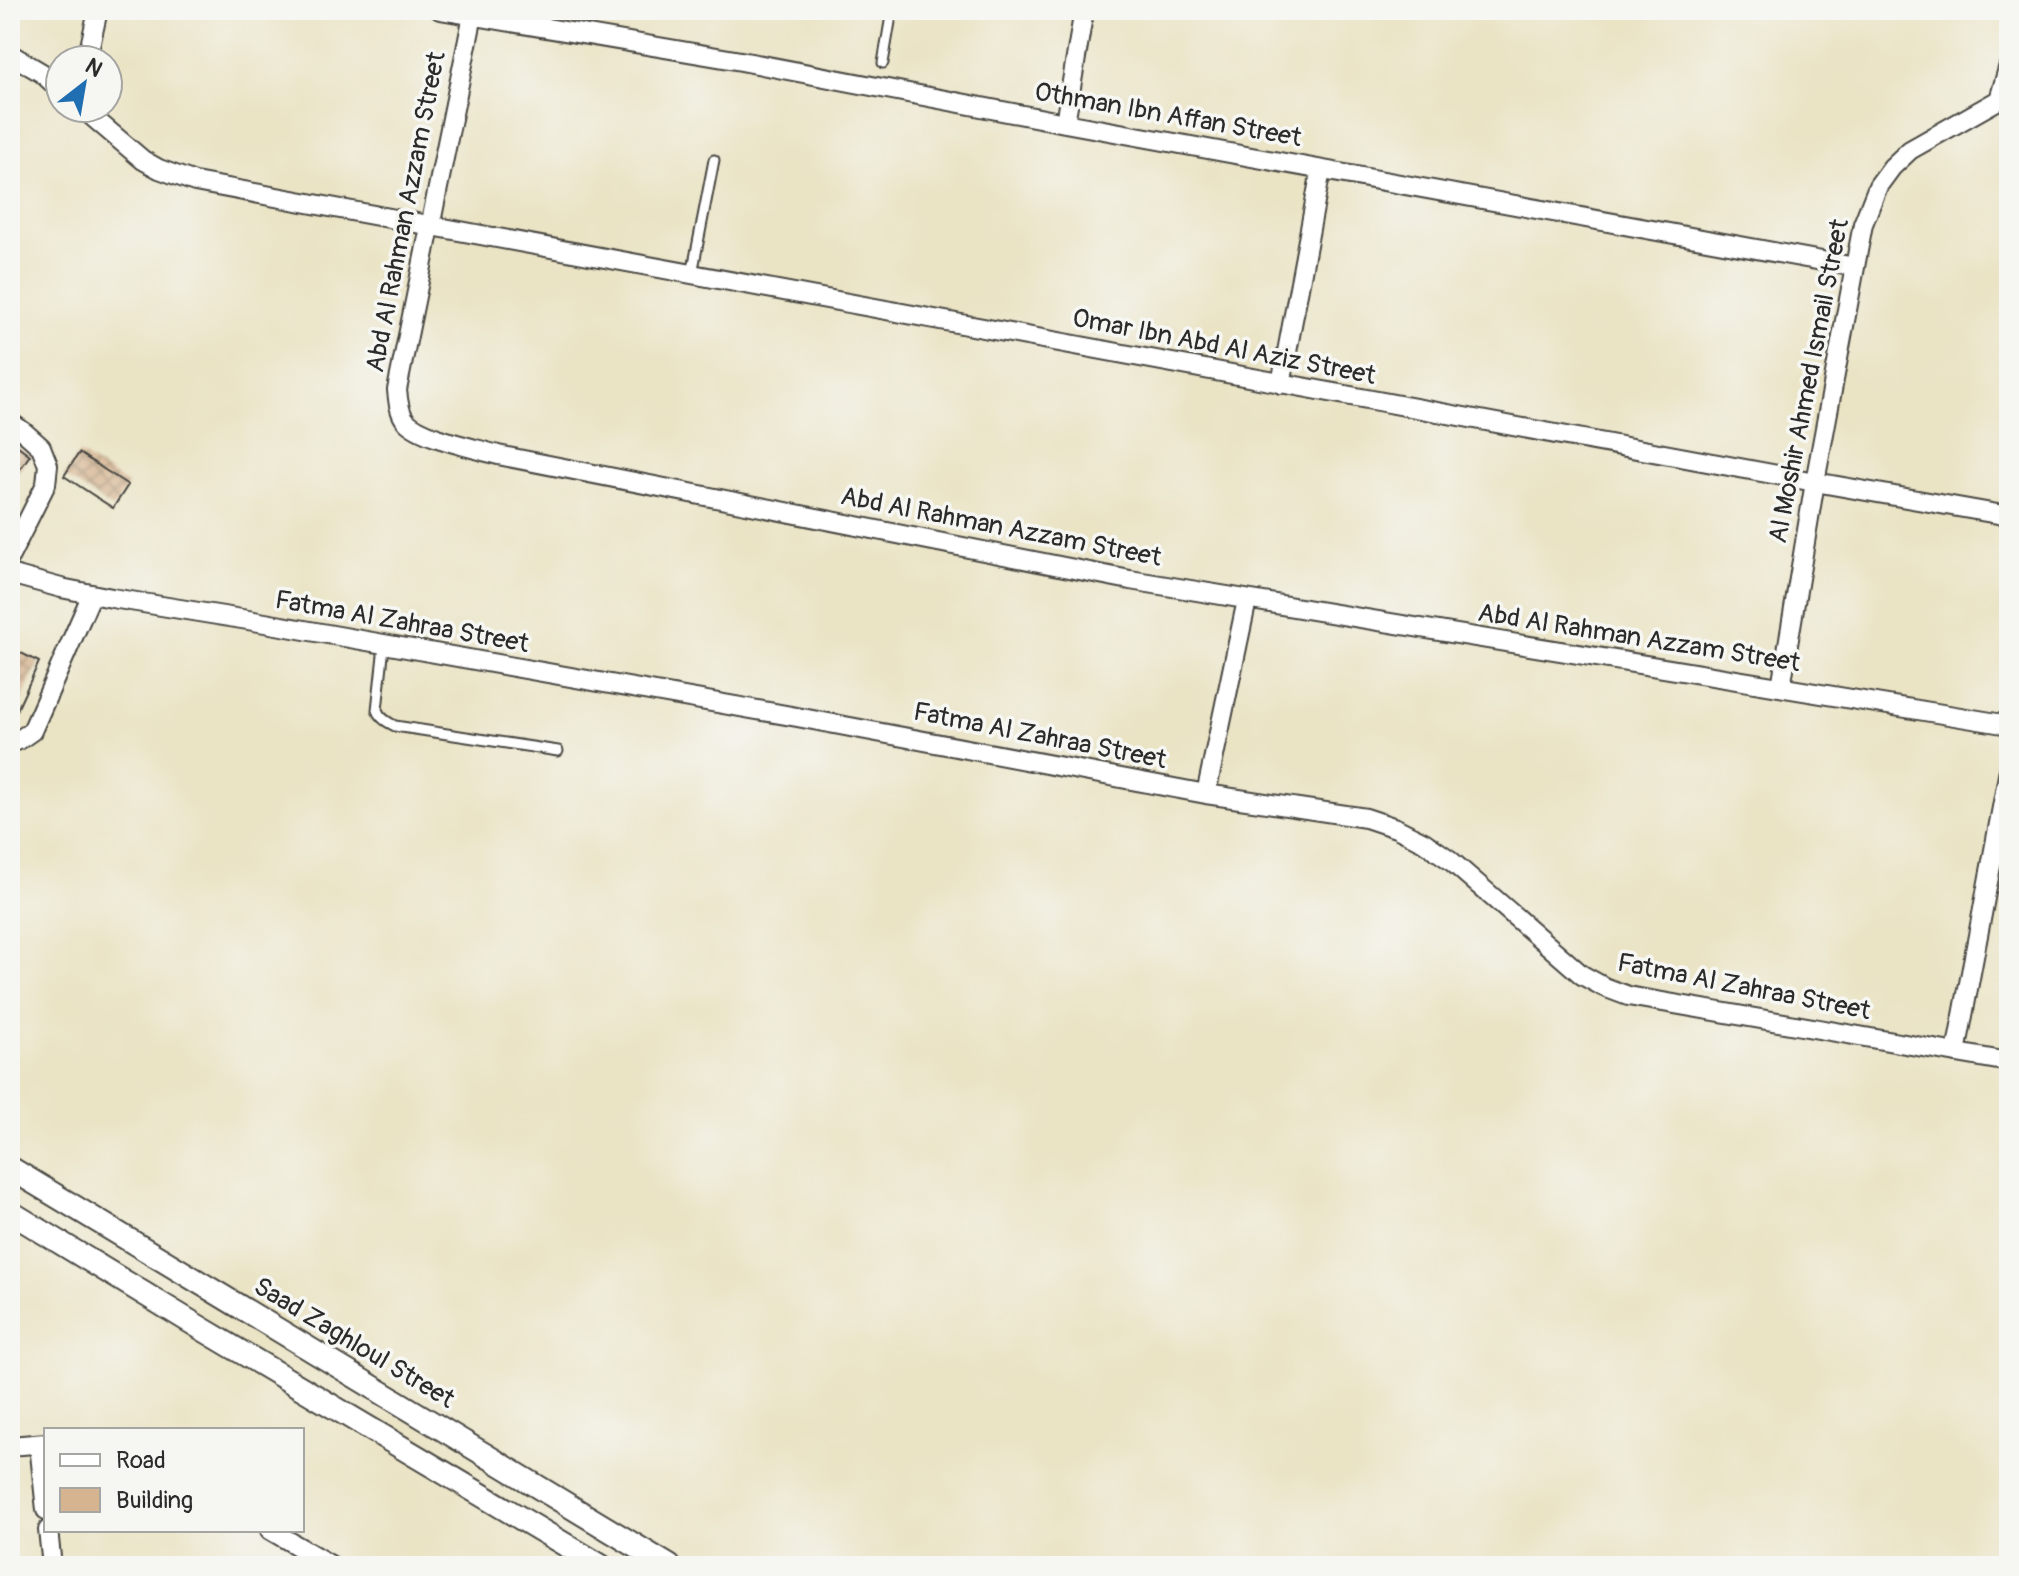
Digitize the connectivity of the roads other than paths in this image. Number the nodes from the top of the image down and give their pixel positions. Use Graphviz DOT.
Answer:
graph roads {
  1 [pos="98,10"];
  2 [pos="440,10"];
  3 [pos="892,10"];
  4 [pos="1084,10"];
  5 [pos="473,12"];
  6 [pos="91,44"];
  7 [pos="10,54"];
  8 [pos="883,63"];
  9 [pos="2009,65"];
  10 [pos="44,75"];
  11 [pos="2004,97"];
  12 [pos="1065,123"];
  13 [pos="101,124"];
  14 [pos="714,160"];
  15 [pos="1321,170"];
  16 [pos="430,225"];
  17 [pos="1855,267"];
  18 [pos="692,274"];
  19 [pos="1281,384"];
  20 [pos="10,422"];
  21 [pos="1815,482"];
  22 [pos="2009,516"];
  23 [pos="10,556"];
  24 [pos="10,574"];
  25 [pos="92,594"];
  26 [pos="1247,600"];
  27 [pos="384,646"];
  28 [pos="1781,687"];
  29 [pos="2009,725"];
  30 [pos="10,743"];
  31 [pos="558,751"];
  32 [pos="2009,770"];
  33 [pos="1206,794"];
  34 [pos="1956,1053"];
  35 [pos="2009,1062"];
  36 [pos="10,1168"];
  37 [pos="10,1212"];
  38 [pos="42,1444"];
  39 [pos="10,1446"];
  40 [pos="44,1477"];
  41 [pos="48,1532"];
  42 [pos="273,1532"];
  43 [pos="52,1566"];
  44 [pos="332,1566"];
  45 [pos="601,1566"];
  46 [pos="669,1566"];
  1 -- 6 [label="street"];
  2 -- 5 [label="street, Othman Ibn Affan Street"];
  3 -- 8 [label="lane"];
  4 -- 12 [label="street"];
  5 -- 12 [label="street, Othman Ibn Affan Street"];
  5 -- 16 [label="street, Abd Al Rahman Azzam Street"];
  7 -- 10 [label="street"];
  9 -- 11 [label="street, Al Moshir Ahmed Ismail Street"];
  11 -- 17 [label="street, Al Moshir Ahmed Ismail Street"];
  12 -- 15 [label="street, Othman Ibn Affan Street"];
  13 -- 16 [label="street, Omar Ibn Abd Al Aziz Street"];
  14 -- 18 [label="lane"];
  15 -- 17 [label="street, Othman Ibn Affan Street"];
  15 -- 19 [label="street"];
  16 -- 18 [label="street, Omar Ibn Abd Al Aziz Street"];
  16 -- 26 [label="street, Abd Al Rahman Azzam Street"];
  17 -- 21 [label="street, Al Moshir Ahmed Ismail Street"];
  18 -- 19 [label="street, Omar Ibn Abd Al Aziz Street"];
  19 -- 21 [label="street, Omar Ibn Abd Al Aziz Street"];
  20 -- 23 [label="street"];
  21 -- 22 [label="street, Omar Ibn Abd Al Aziz Street"];
  21 -- 28 [label="street, Al Moshir Ahmed Ismail Street"];
  24 -- 25 [label="street, Fatma Al Zahraa Street"];
  25 -- 27 [label="street, Fatma Al Zahraa Street"];
  25 -- 30 [label="street"];
  26 -- 28 [label="street, Abd Al Rahman Azzam Street"];
  26 -- 33 [label="street"];
  27 -- 31 [label="lane"];
  27 -- 33 [label="street, Fatma Al Zahraa Street"];
  28 -- 29 [label="street, Abd Al Rahman Azzam Street"];
  32 -- 34 [label="street"];
  33 -- 34 [label="street, Fatma Al Zahraa Street"];
  34 -- 35 [label="street, Fatma Al Zahraa Street"];
  36 -- 46 [label="street, Saad Zaghloul Street"];
  37 -- 45 [label="street"];
  38 -- 39 [label="street"];
  38 -- 40 [label="street"];
  41 -- 43 [label="street"];
  42 -- 44 [label="street"];
}
